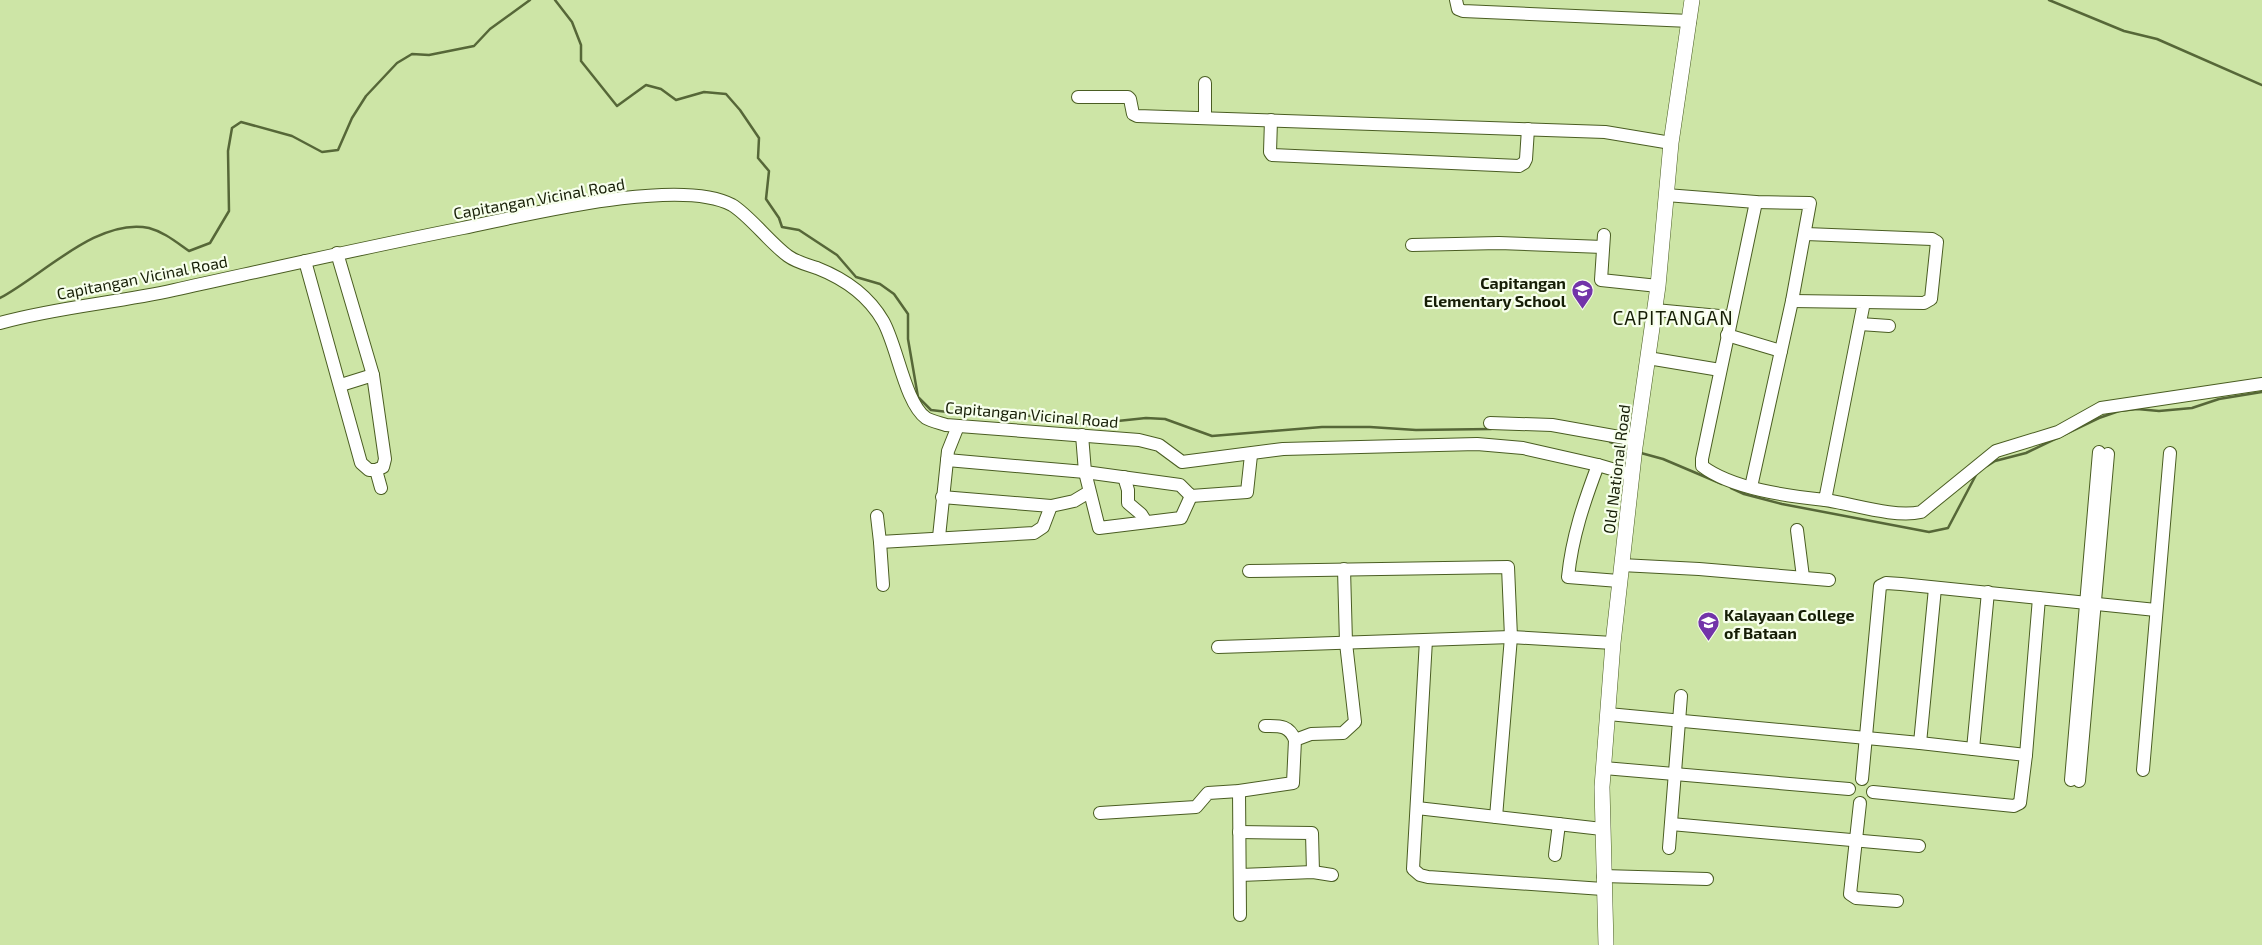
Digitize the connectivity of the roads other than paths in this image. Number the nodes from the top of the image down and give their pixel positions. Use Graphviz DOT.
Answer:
graph roads {
  1 [pos="1456,0"];
  2 [pos="1692,0"];
  3 [pos="1690,21"];
  4 [pos="1205,83"];
  5 [pos="1078,97"];
  6 [pos="1205,118"];
  7 [pos="1270,120"];
  8 [pos="1528,129"];
  9 [pos="1671,143"];
  10 [pos="1666,195"];
  11 [pos="1756,202"];
  12 [pos="1806,234"];
  13 [pos="1412,245"];
  14 [pos="337,253"];
  15 [pos="305,260"];
  16 [pos="1658,286"];
  17 [pos="1792,301"];
  18 [pos="1864,302"];
  19 [pos="1655,310"];
  20 [pos="1730,317"];
  21 [pos="0,323"];
  22 [pos="1860,324"];
  23 [pos="1889,326"];
  24 [pos="1727,336"];
  25 [pos="1781,351"];
  26 [pos="1648,358"];
  27 [pos="1720,370"];
  28 [pos="373,375"];
  29 [pos="2262,384"];
  30 [pos="341,385"];
  31 [pos="1490,423"];
  32 [pos="958,426"];
  33 [pos="1082,435"];
  34 [pos="1635,449"];
  35 [pos="2103,453"];
  36 [pos="2170,453"];
  37 [pos="1252,455"];
  38 [pos="947,460"];
  39 [pos="1598,465"];
  40 [pos="376,470"];
  41 [pos="1085,472"];
  42 [pos="1632,475"];
  43 [pos="1124,477"];
  44 [pos="1751,487"];
  45 [pos="381,488"];
  46 [pos="1089,492"];
  47 [pos="1191,496"];
  48 [pos="942,497"];
  49 [pos="1825,500"];
  50 [pos="1050,506"];
  51 [pos="877,516"];
  52 [pos="1146,522"];
  53 [pos="1798,530"];
  54 [pos="939,537"];
  55 [pos="880,542"];
  56 [pos="1621,565"];
  57 [pos="1344,569"];
  58 [pos="1249,571"];
  59 [pos="1803,577"];
  60 [pos="1829,580"];
  61 [pos="1619,581"];
  62 [pos="883,585"];
  63 [pos="1935,588"];
  64 [pos="1988,592"];
  65 [pos="2039,598"];
  66 [pos="2089,603"];
  67 [pos="2156,610"];
  68 [pos="1511,637"];
  69 [pos="1426,640"];
  70 [pos="1346,643"];
  71 [pos="1613,643"];
  72 [pos="1218,647"];
  73 [pos="1681,696"];
  74 [pos="1608,714"];
  75 [pos="1680,721"];
  76 [pos="1265,726"];
  77 [pos="1867,738"];
  78 [pos="1295,740"];
  79 [pos="1920,743"];
  80 [pos="1973,749"];
  81 [pos="2026,755"];
  82 [pos="1604,768"];
  83 [pos="2143,770"];
  84 [pos="1675,774"];
  85 [pos="1862,779"];
  86 [pos="2075,781"];
  87 [pos="1849,789"];
  88 [pos="1239,791"];
  89 [pos="1873,792"];
  90 [pos="1860,803"];
  91 [pos="1417,808"];
  92 [pos="1100,813"];
  93 [pos="1496,817"];
  94 [pos="1559,824"];
  95 [pos="1671,824"];
  96 [pos="1602,829"];
  97 [pos="1240,832"];
  98 [pos="1856,841"];
  99 [pos="1919,846"];
  100 [pos="1669,848"];
  101 [pos="1555,855"];
  102 [pos="1313,872"];
  103 [pos="1240,875"];
  104 [pos="1332,875"];
  105 [pos="1707,879"];
  106 [pos="1603,882"];
  107 [pos="1897,901"];
  108 [pos="1240,915"];
  109 [pos="1606,945"];
  1 -- 3 [label="street"];
  2 -- 3 [label="main road, Old National Road"];
  3 -- 9 [label="main road, Old National Road"];
  4 -- 6 [label="street"];
  5 -- 6 [label="street"];
  6 -- 7 [label="street"];
  7 -- 8 [label="street"];
  7 -- 8 [label="street"];
  8 -- 9 [label="street"];
  9 -- 10 [label="main road, Old National Road"];
  10 -- 11 [label="street"];
  10 -- 16 [label="main road, Old National Road"];
  11 -- 12 [label="street"];
  11 -- 20 [label="street"];
  12 -- 17 [label="street"];
  12 -- 18 [label="street"];
  13 -- 16 [label="street"];
  14 -- 15 [label="street, Capitangan Vicinal Road"];
  14 -- 28 [label="street"];
  14 -- 32 [label="street, Capitangan Vicinal Road"];
  15 -- 21 [label="street, Capitangan Vicinal Road"];
  15 -- 30 [label="street"];
  16 -- 19 [label="main road, Old National Road"];
  17 -- 18 [label="street"];
  17 -- 25 [label="street"];
  18 -- 22 [label="street"];
  19 -- 20 [label="street"];
  19 -- 26 [label="main road, Old National Road"];
  20 -- 24 [label="street"];
  22 -- 23 [label="street"];
  22 -- 49 [label="street"];
  24 -- 25 [label="street"];
  24 -- 27 [label="street"];
  25 -- 44 [label="street"];
  26 -- 27 [label="street"];
  26 -- 34 [label="main road, Old National Road"];
  27 -- 44 [label="street"];
  28 -- 30 [label="street"];
  28 -- 40 [label="street"];
  29 -- 49 [label="street"];
  30 -- 40 [label="street"];
  31 -- 34 [label="street"];
  32 -- 33 [label="street, Capitangan Vicinal Road"];
  32 -- 38 [label="street"];
  33 -- 37 [label="street, Capitangan Vicinal Road"];
  33 -- 41 [label="street"];
  34 -- 42 [label="main road, Old National Road"];
  35 -- 66 [label="street"];
  36 -- 67 [label="street"];
  37 -- 39 [label="street, Capitangan Vicinal Road"];
  37 -- 47 [label="street"];
  38 -- 41 [label="street"];
  38 -- 48 [label="street"];
  39 -- 42 [label="street, Capitangan Vicinal Road"];
  39 -- 61 [label="street"];
  40 -- 45 [label="street"];
  41 -- 43 [label="street"];
  41 -- 46 [label="street"];
  42 -- 56 [label="main road, Old National Road"];
  43 -- 47 [label="street"];
  43 -- 52 [label="street"];
  44 -- 49 [label="street"];
  46 -- 50 [label="street"];
  46 -- 52 [label="street"];
  47 -- 52 [label="street"];
  48 -- 50 [label="street"];
  48 -- 54 [label="street"];
  50 -- 54 [label="street"];
  51 -- 55 [label="street"];
  53 -- 59 [label="street"];
  54 -- 55 [label="street"];
  55 -- 62 [label="street"];
  56 -- 59 [label="street"];
  56 -- 61 [label="main road, Old National Road"];
  57 -- 58 [label="street"];
  57 -- 68 [label="street"];
  57 -- 70 [label="street"];
  59 -- 60 [label="street"];
  61 -- 71 [label="main road, Old National Road"];
  63 -- 64 [label="street"];
  63 -- 77 [label="street"];
  63 -- 79 [label="street"];
  64 -- 65 [label="street"];
  64 -- 80 [label="street"];
  65 -- 66 [label="street"];
  65 -- 81 [label="street"];
  66 -- 67 [label="street"];
  66 -- 86 [label="street"];
  67 -- 83 [label="street"];
  68 -- 69 [label="street"];
  68 -- 71 [label="street"];
  68 -- 93 [label="street"];
  69 -- 70 [label="street"];
  69 -- 91 [label="street"];
  70 -- 72 [label="street"];
  70 -- 78 [label="street"];
  71 -- 74 [label="main road, Old National Road"];
  73 -- 75 [label="street"];
  74 -- 75 [label="street"];
  74 -- 82 [label="main road, Old National Road"];
  75 -- 77 [label="street"];
  75 -- 84 [label="street"];
  76 -- 78 [label="street"];
  77 -- 79 [label="street"];
  77 -- 85 [label="street"];
  78 -- 88 [label="street"];
  79 -- 80 [label="street"];
  80 -- 81 [label="street"];
  81 -- 89 [label="street"];
  82 -- 84 [label="street"];
  82 -- 96 [label="main road, Old National Road"];
  84 -- 87 [label="street"];
  84 -- 95 [label="street"];
  85 -- 87 [label="street"];
  85 -- 89 [label="street"];
  87 -- 90 [label="street"];
  88 -- 92 [label="street"];
  88 -- 97 [label="street"];
  89 -- 90 [label="street"];
  90 -- 98 [label="street"];
  91 -- 93 [label="street"];
  91 -- 106 [label="street"];
  93 -- 94 [label="street"];
  94 -- 96 [label="street"];
  94 -- 101 [label="street"];
  95 -- 98 [label="street"];
  95 -- 100 [label="street"];
  96 -- 106 [label="main road, Old National Road"];
  97 -- 102 [label="street"];
  97 -- 103 [label="street"];
  98 -- 99 [label="street"];
  98 -- 107 [label="street"];
  102 -- 103 [label="street"];
  102 -- 104 [label="street"];
  103 -- 108 [label="street"];
  105 -- 106 [label="street"];
  106 -- 109 [label="main road, Old National Road"];
}
